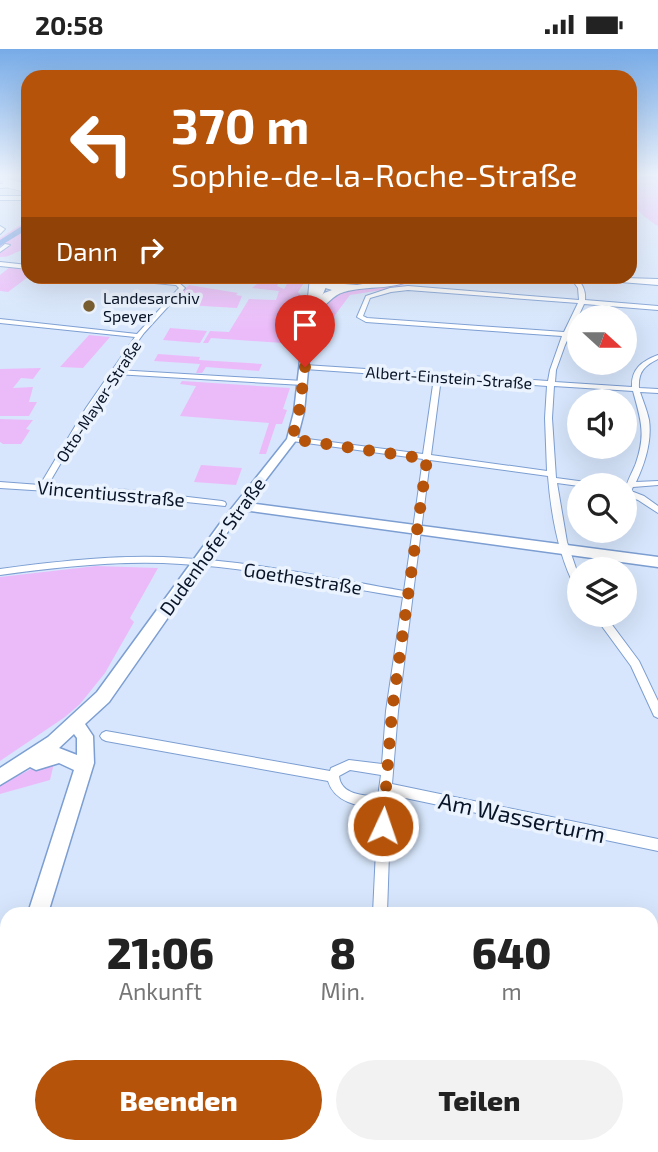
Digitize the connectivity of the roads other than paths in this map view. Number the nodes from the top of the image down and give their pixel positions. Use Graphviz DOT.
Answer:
graph roads {
  1 [pos="7,245"];
  2 [pos="0,250"];
  3 [pos="0,264"];
  4 [pos="21,266"];
  5 [pos="637,278"];
  6 [pos="637,280"];
  7 [pos="658,281"];
  8 [pos="173,284"];
  9 [pos="315,284"];
  10 [pos="326,284"];
  11 [pos="339,284"];
  12 [pos="376,284"];
  13 [pos="579,284"];
  14 [pos="345,288"];
  15 [pos="582,303"];
  16 [pos="314,307"];
  17 [pos="658,308"];
  18 [pos="0,321"];
  19 [pos="566,334"];
  20 [pos="140,336"];
  21 [pos="658,357"];
  22 [pos="305,367"];
  23 [pos="115,372"];
  24 [pos="438,376"];
  25 [pos="303,383"];
  26 [pos="550,384"];
  27 [pos="620,389"];
  28 [pos="634,389"];
  29 [pos="637,390"];
  30 [pos="658,391"];
  31 [pos="637,397"];
  32 [pos="292,439"];
  33 [pos="427,459"];
  34 [pos="634,473"];
  35 [pos="552,477"];
  36 [pos="567,481"];
  37 [pos="658,483"];
  38 [pos="0,485"];
  39 [pos="43,487"];
  40 [pos="637,488"];
  41 [pos="637,496"];
  42 [pos="222,503"];
  43 [pos="239,506"];
  44 [pos="658,510"];
  45 [pos="417,531"];
  46 [pos="566,550"];
  47 [pos="567,557"];
  48 [pos="198,562"];
  49 [pos="658,562"];
  50 [pos="0,572"];
  51 [pos="409,594"];
  52 [pos="608,627"];
  53 [pos="658,713"];
  54 [pos="69,729"];
  55 [pos="106,736"];
  56 [pos="76,762"];
  57 [pos="386,770"];
  58 [pos="0,777"];
  59 [pos="332,777"];
  60 [pos="385,788"];
  61 [pos="74,791"];
  62 [pos="384,803"];
  63 [pos="658,845"];
  64 [pos="40,907"];
  65 [pos="380,907"];
  1 -- 2 [label="street"];
  3 -- 4 [label="street"];
  5 -- 7 [label="highway"];
  6 -- 7 [label="highway"];
  8 -- 20 [label="street, Otto-Mayer-Straße"];
  9 -- 16 [label="highway"];
  10 -- 16 [label="main road, Dudenhofer Straße"];
  11 -- 14 [label="highway"];
  12 -- 14 [label="highway"];
  13 -- 15 [label="street"];
  14 -- 16 [label="highway"];
  15 -- 17 [label="street"];
  15 -- 19 [label="street"];
  15 -- 19 [label="street"];
  16 -- 22 [label="main road, Dudenhofer Straße"];
  18 -- 20 [label="street"];
  19 -- 26 [label="street"];
  20 -- 23 [label="street, Otto-Mayer-Straße"];
  21 -- 28 [label="street"];
  22 -- 24 [label="street, Albert-Einstein-Straße"];
  22 -- 25 [label="main road, Dudenhofer Straße"];
  23 -- 25 [label="street"];
  23 -- 39 [label="street, Otto-Mayer-Straße"];
  24 -- 26 [label="street, Albert-Einstein-Straße"];
  24 -- 33 [label="street"];
  25 -- 32 [label="main road, Dudenhofer Straße"];
  26 -- 27 [label="street, Albert-Einstein-Straße"];
  26 -- 35 [label="street"];
  29 -- 30 [label="street, Albert-Einstein-Straße"];
  31 -- 34 [label="street"];
  32 -- 33 [label="street"];
  32 -- 43 [label="main road, Dudenhofer Straße"];
  33 -- 35 [label="street"];
  33 -- 45 [label="street"];
  35 -- 36 [label="street"];
  35 -- 46 [label="street"];
  37 -- 40 [label="street"];
  38 -- 39 [label="street, Vincentiusstraße"];
  39 -- 42 [label="street, Vincentiusstraße"];
  41 -- 44 [label="street"];
  43 -- 45 [label="main road"];
  43 -- 48 [label="main road, Dudenhofer Straße"];
  45 -- 46 [label="main road"];
  45 -- 51 [label="street"];
  46 -- 47 [label="street"];
  46 -- 49 [label="main road"];
  48 -- 50 [label="street, Goethestraße"];
  48 -- 51 [label="street, Goethestraße"];
  48 -- 54 [label="main road, Dudenhofer Straße"];
  51 -- 57 [label="street"];
  52 -- 53 [label="street"];
  54 -- 56 [label="main road"];
  54 -- 58 [label="main road, Dudenhofer Straße"];
  54 -- 61 [label="main road"];
  55 -- 59 [label="street"];
  56 -- 58 [label="main road"];
  56 -- 61 [label="main road"];
  57 -- 59 [label="street"];
  57 -- 60 [label="street"];
  59 -- 62 [label="street"];
  60 -- 62 [label="street"];
  60 -- 63 [label="street, Am Wasserturm"];
  61 -- 64 [label="main road"];
  62 -- 65 [label="street"];
}
